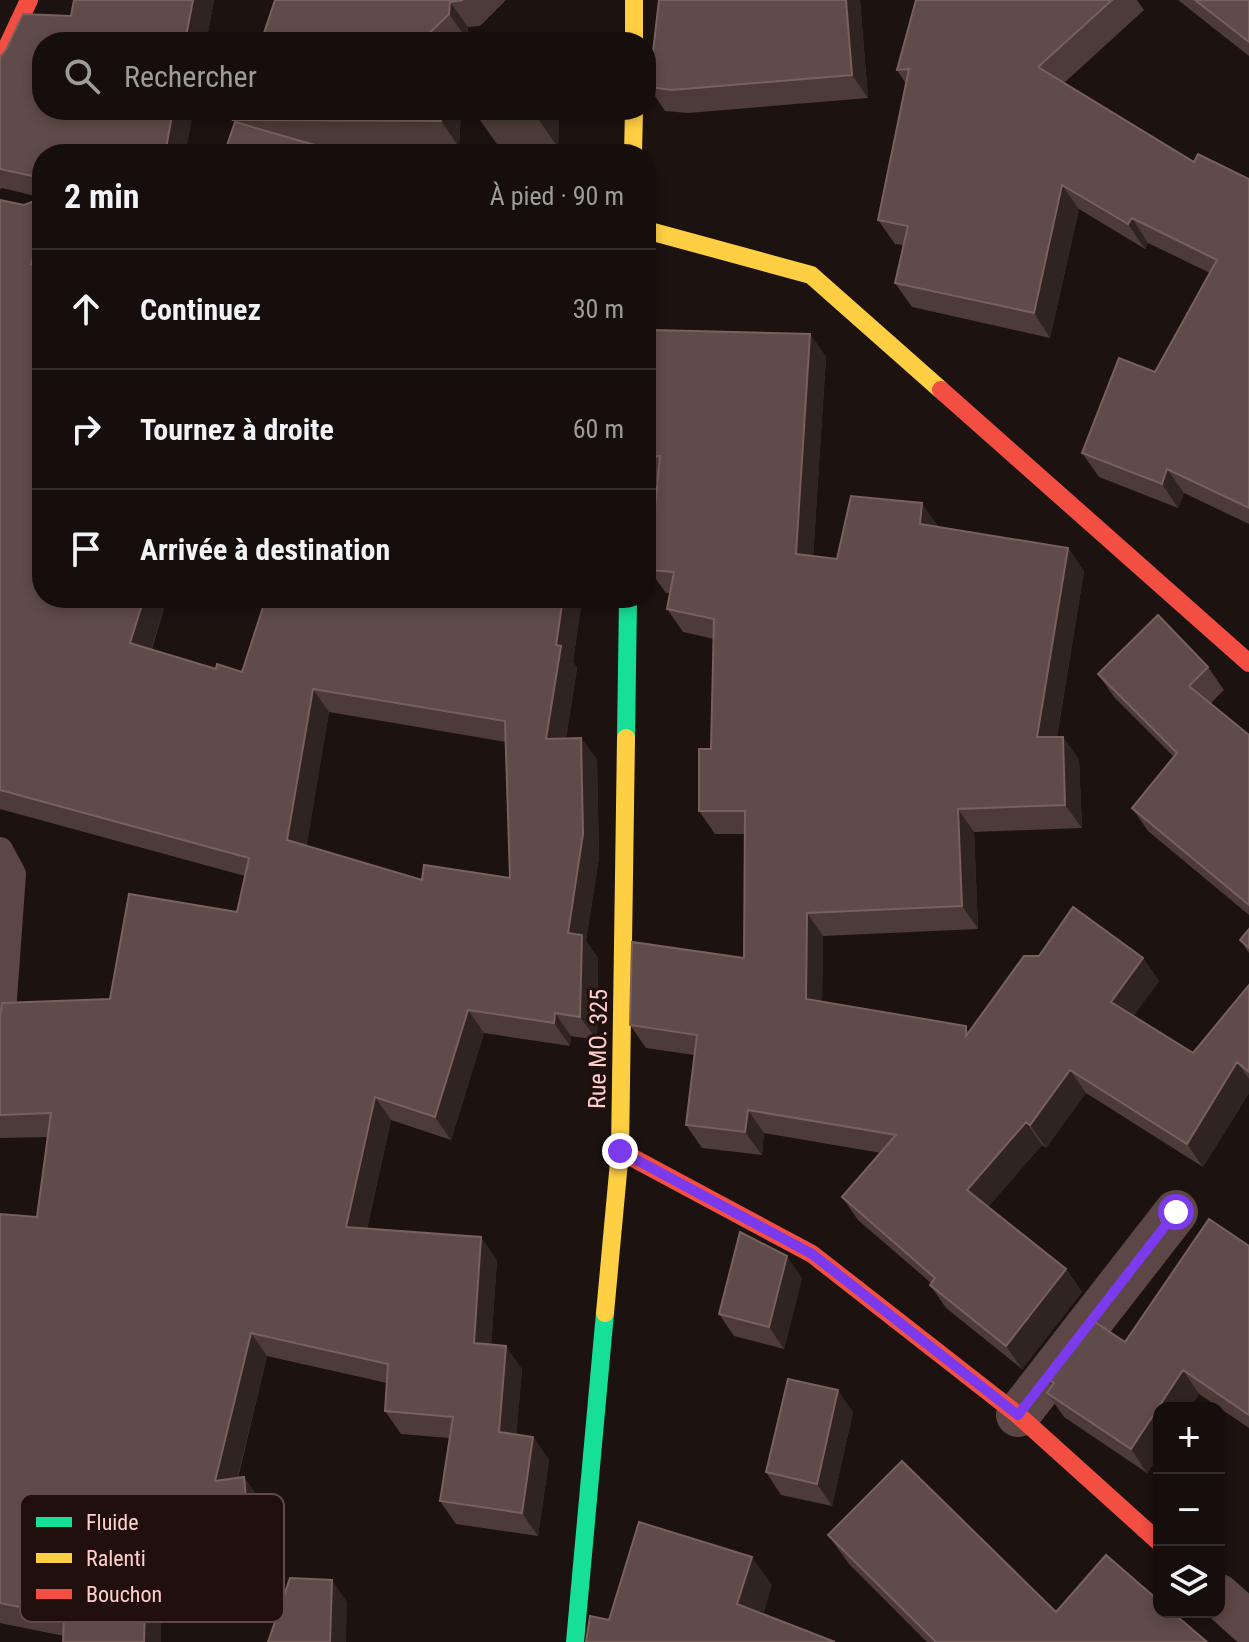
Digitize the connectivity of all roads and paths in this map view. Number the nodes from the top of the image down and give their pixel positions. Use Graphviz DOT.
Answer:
graph roads {
  1 [pos="29,0"];
  2 [pos="634,0"];
  3 [pos="634,32"];
  4 [pos="0,62"];
  5 [pos="634,120"];
  6 [pos="633,144"];
  7 [pos="656,233"];
  8 [pos="628,608"];
  9 [pos="1249,663"];
  10 [pos="0,850"];
  11 [pos="0,1054"];
  12 [pos="620,1151"];
  13 [pos="1176,1212"];
  14 [pos="1018,1415"];
  15 [pos="1153,1537"];
  16 [pos="1225,1601"];
  17 [pos="1249,1623"];
  18 [pos="575,1642"];
  1 -- 4 [label="street"];
  2 -- 3 [label="street"];
  5 -- 6 [label="street"];
  7 -- 9 [label="street"];
  8 -- 12 [label="street, Rue MO. 325"];
  10 -- 11 [label="lane"];
  12 -- 14 [label="street"];
  12 -- 18 [label="street, Rue MO. 325"];
  13 -- 14 [label="street"];
  14 -- 15 [label="street"];
  16 -- 17 [label="street"];
}
